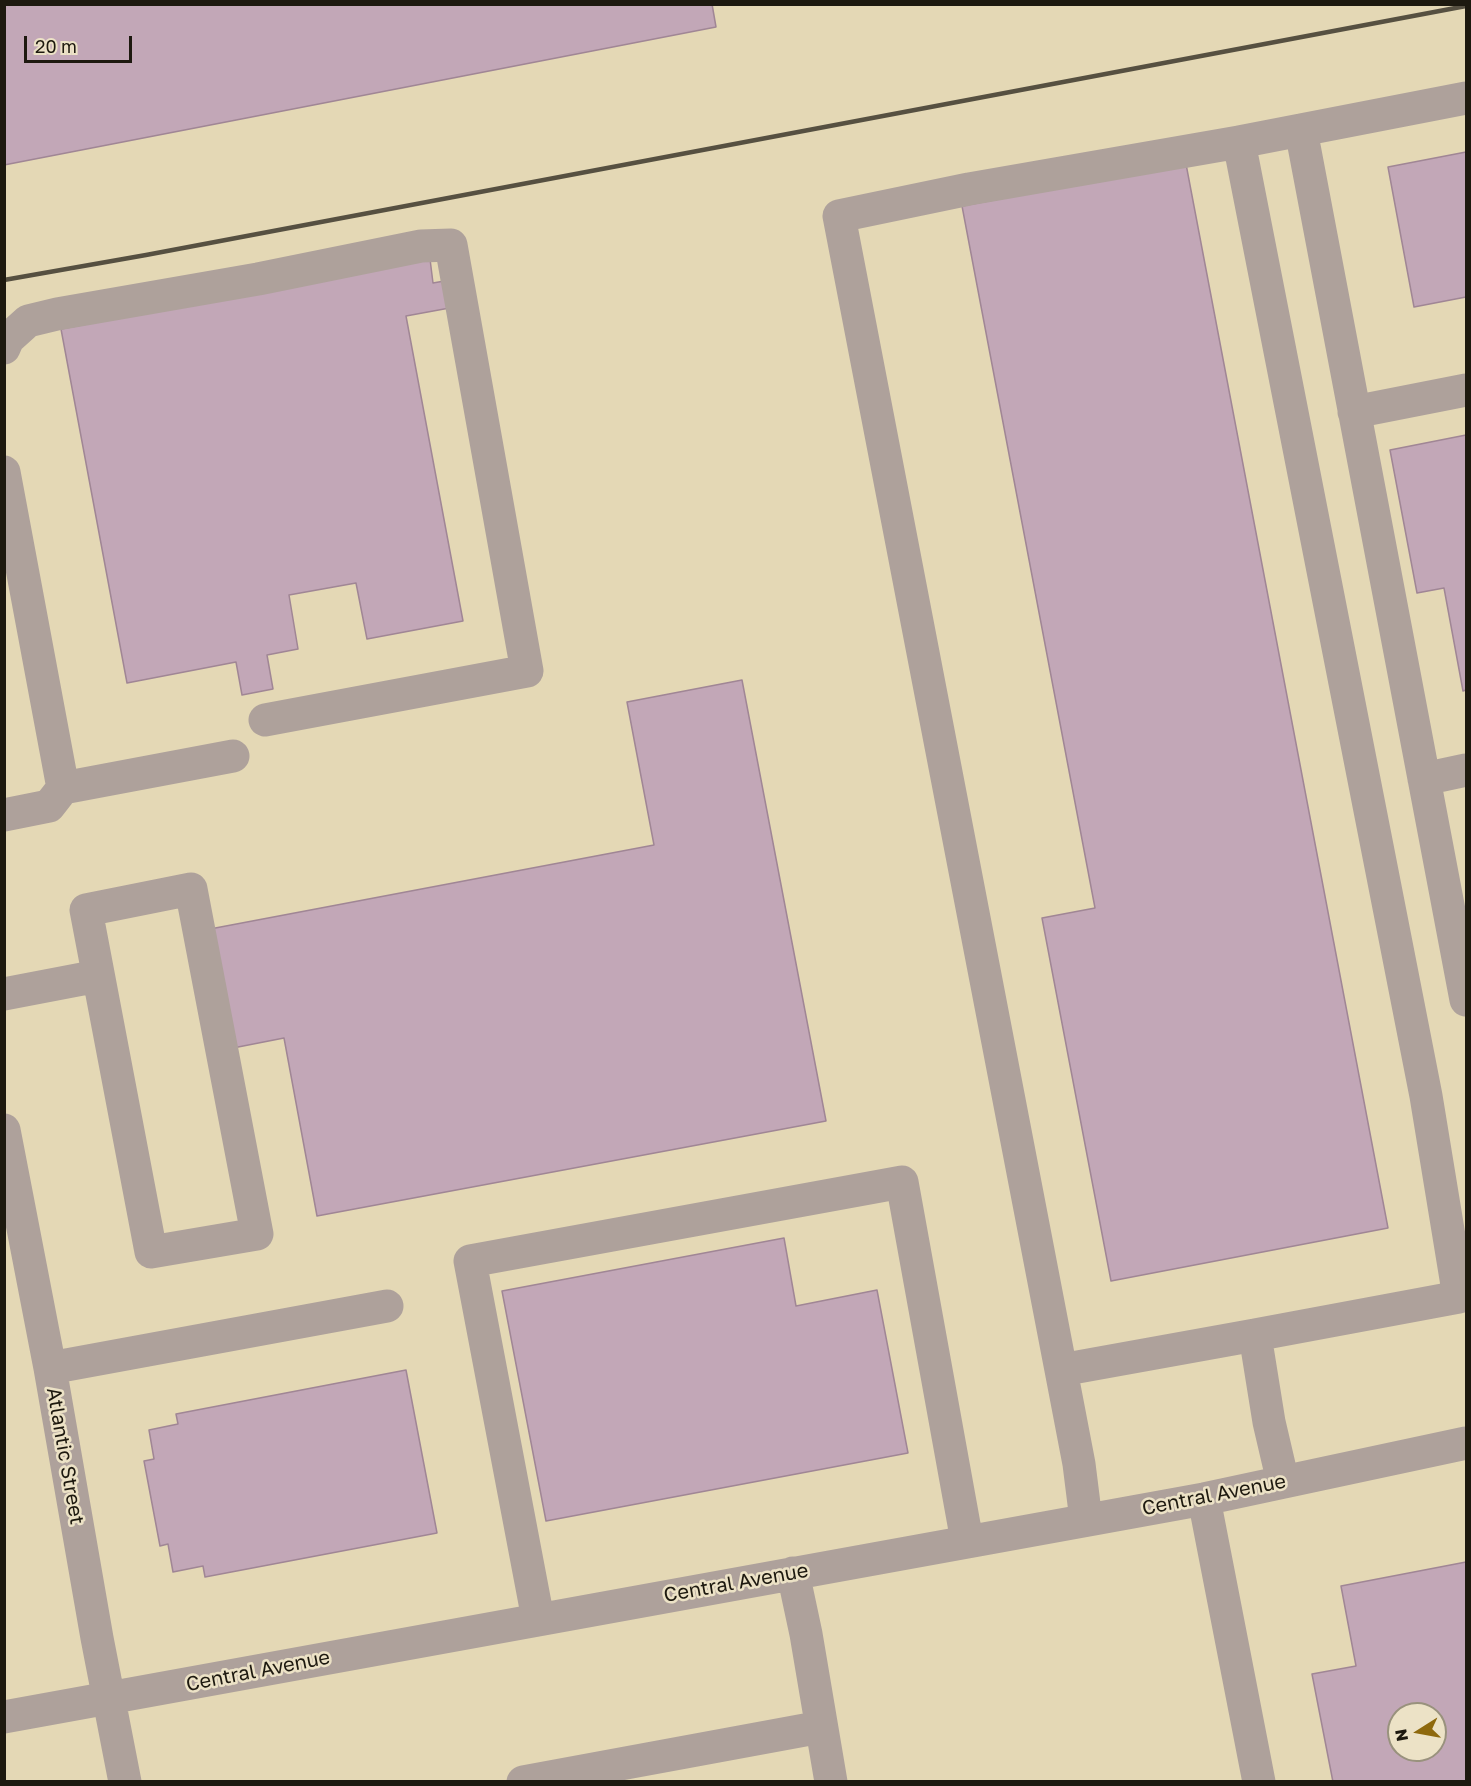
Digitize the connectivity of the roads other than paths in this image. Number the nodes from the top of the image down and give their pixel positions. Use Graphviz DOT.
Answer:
graph roads {
  1 [pos="1467,98"];
  2 [pos="1300,130"];
  3 [pos="1239,142"];
  4 [pos="4,348"];
  5 [pos="1467,390"];
  6 [pos="1354,412"];
  7 [pos="4,472"];
  8 [pos="266,720"];
  9 [pos="233,756"];
  10 [pos="1467,770"];
  11 [pos="1424,779"];
  12 [pos="63,788"];
  13 [pos="4,814"];
  14 [pos="98,976"];
  15 [pos="4,994"];
  16 [pos="1467,1000"];
  17 [pos="4,1130"];
  18 [pos="387,1306"];
  19 [pos="1255,1335"];
  20 [pos="50,1368"];
  21 [pos="1061,1370"];
  22 [pos="1467,1443"];
  23 [pos="1284,1482"];
  24 [pos="1204,1498"];
  25 [pos="1086,1520"];
  26 [pos="967,1541"];
  27 [pos="793,1573"];
  28 [pos="538,1619"];
  29 [pos="109,1697"];
  30 [pos="4,1717"];
  31 [pos="821,1727"];
  32 [pos="125,1782"];
  33 [pos="523,1782"];
  34 [pos="831,1782"];
  35 [pos="1259,1782"];
  1 -- 2 [label="street"];
  2 -- 3 [label="street"];
  2 -- 6 [label="street"];
  3 -- 19 [label="street"];
  3 -- 21 [label="street"];
  4 -- 8 [label="street"];
  5 -- 6 [label="street"];
  6 -- 11 [label="street"];
  7 -- 12 [label="street"];
  9 -- 12 [label="street"];
  10 -- 11 [label="street"];
  11 -- 16 [label="street"];
  12 -- 13 [label="street"];
  14 -- 14 [label="street"];
  14 -- 15 [label="street"];
  17 -- 20 [label="street, Atlantic Street"];
  18 -- 20 [label="street"];
  19 -- 21 [label="street"];
  19 -- 23 [label="street"];
  20 -- 29 [label="street, Atlantic Street"];
  21 -- 25 [label="street"];
  22 -- 23 [label="street, Central Avenue"];
  23 -- 24 [label="street, Central Avenue"];
  24 -- 25 [label="street, Central Avenue"];
  24 -- 35 [label="street"];
  25 -- 26 [label="street, Central Avenue"];
  26 -- 27 [label="street, Central Avenue"];
  26 -- 28 [label="street"];
  27 -- 28 [label="street, Central Avenue"];
  27 -- 31 [label="street"];
  28 -- 29 [label="street, Central Avenue"];
  29 -- 30 [label="street, Central Avenue"];
  29 -- 32 [label="street, Atlantic Street"];
  31 -- 33 [label="street"];
  31 -- 34 [label="street"];
}
